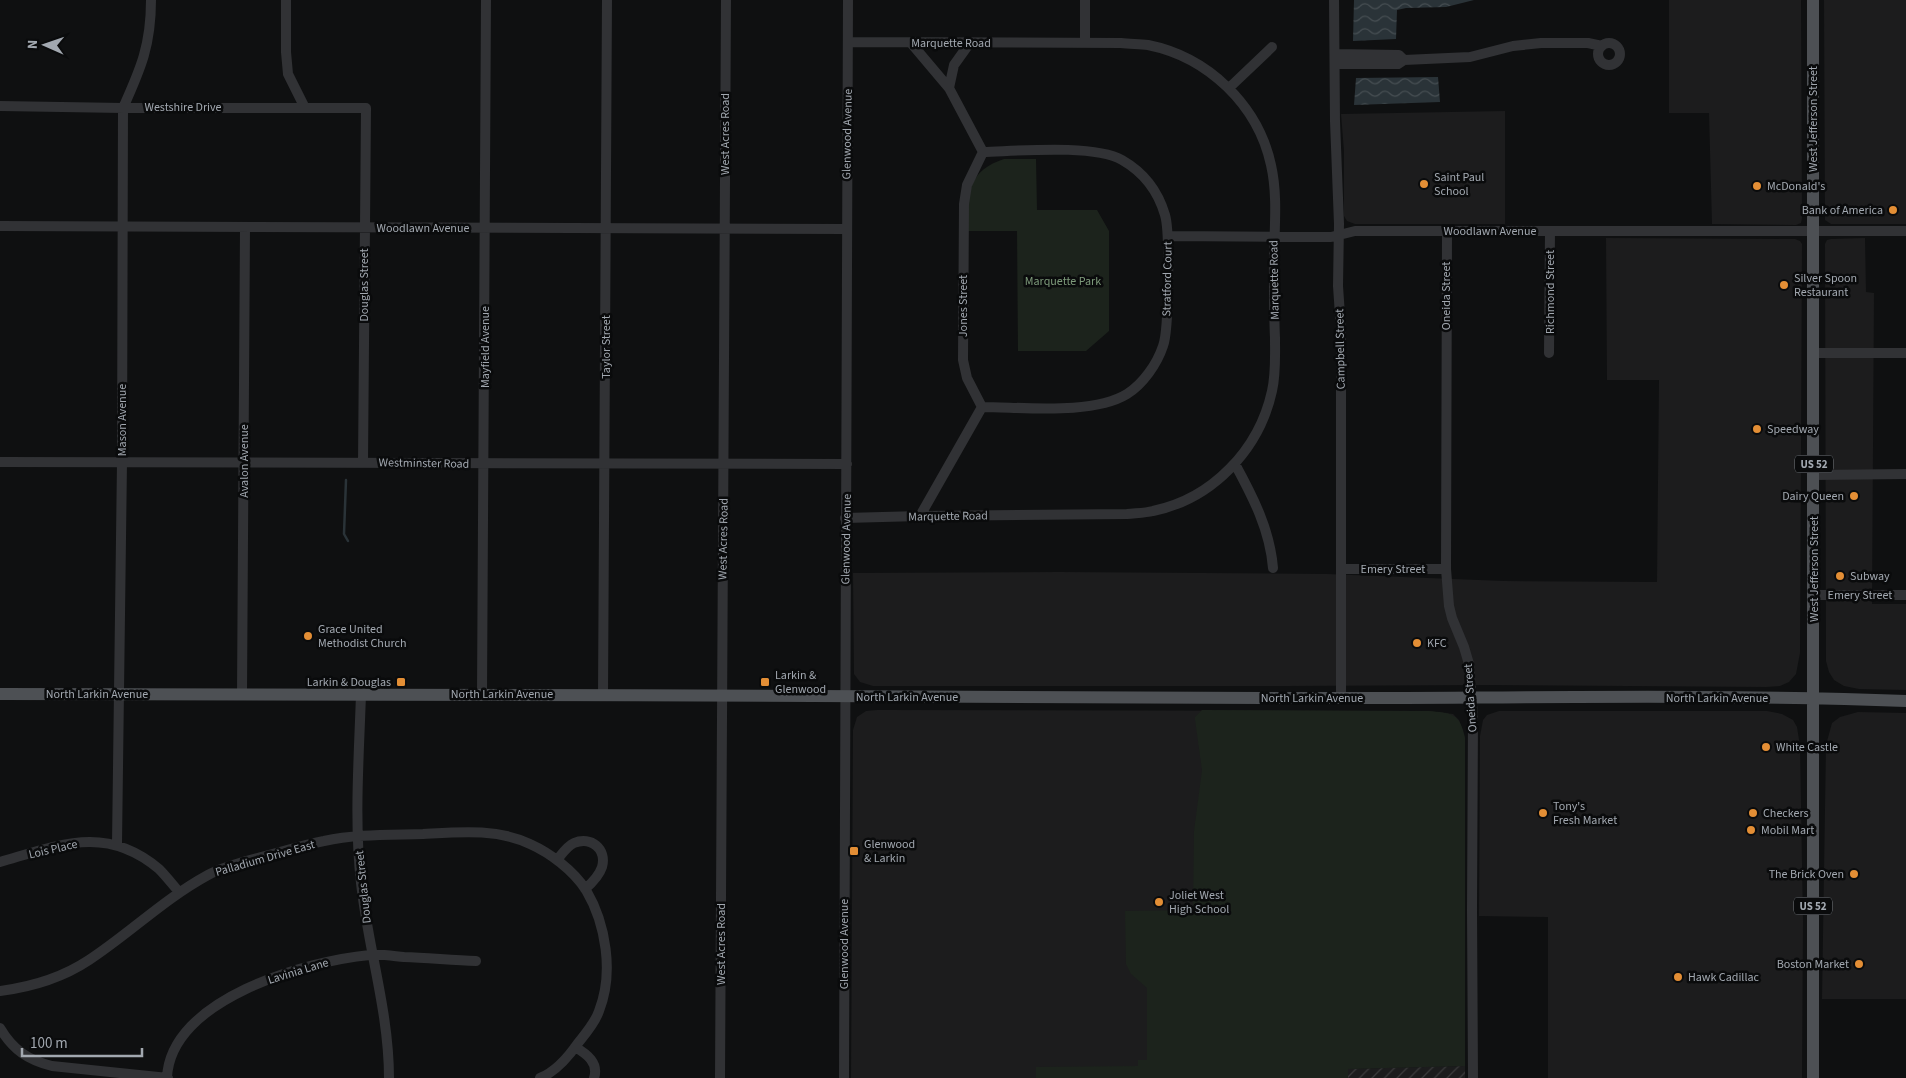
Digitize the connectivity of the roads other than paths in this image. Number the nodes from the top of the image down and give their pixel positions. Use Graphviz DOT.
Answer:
graph roads {
  1 [pos="151,0"];
  2 [pos="286,0"];
  3 [pos="486,0"];
  4 [pos="607,0"];
  5 [pos="726,0"];
  6 [pos="848,0"];
  7 [pos="1084,0"];
  8 [pos="1334,0"];
  9 [pos="1813,0"];
  10 [pos="848,42"];
  11 [pos="911,43"];
  12 [pos="1085,43"];
  13 [pos="969,44"];
  14 [pos="1602,46"];
  15 [pos="1272,47"];
  16 [pos="1335,59"];
  17 [pos="949,88"];
  18 [pos="1229,88"];
  19 [pos="0,106"];
  20 [pos="304,106"];
  21 [pos="123,108"];
  22 [pos="366,108"];
  23 [pos="984,152"];
  24 [pos="0,226"];
  25 [pos="123,226"];
  26 [pos="365,227"];
  27 [pos="245,228"];
  28 [pos="486,228"];
  29 [pos="607,228"];
  30 [pos="725,229"];
  31 [pos="846,230"];
  32 [pos="1447,231"];
  33 [pos="1550,231"];
  34 [pos="1906,231"];
  35 [pos="1814,232"];
  36 [pos="1339,235"];
  37 [pos="1168,236"];
  38 [pos="1273,237"];
  39 [pos="1549,353"];
  40 [pos="1814,353"];
  41 [pos="1906,353"];
  42 [pos="982,407"];
  43 [pos="0,462"];
  44 [pos="122,462"];
  45 [pos="244,463"];
  46 [pos="363,463"];
  47 [pos="605,463"];
  48 [pos="484,464"];
  49 [pos="847,464"];
  50 [pos="1235,464"];
  51 [pos="724,465"];
  52 [pos="1906,474"];
  53 [pos="1814,475"];
  54 [pos="920,516"];
  55 [pos="845,518"];
  56 [pos="1273,568"];
  57 [pos="1341,569"];
  58 [pos="1446,569"];
  59 [pos="1814,594"];
  60 [pos="1906,595"];
  61 [pos="0,694"];
  62 [pos="120,694"];
  63 [pos="242,694"];
  64 [pos="361,694"];
  65 [pos="482,694"];
  66 [pos="603,695"];
  67 [pos="721,695"];
  68 [pos="845,696"];
  69 [pos="1342,698"];
  70 [pos="1472,698"];
  71 [pos="1813,698"];
  72 [pos="1906,701"];
  73 [pos="358,836"];
  74 [pos="117,844"];
  75 [pos="557,860"];
  76 [pos="0,862"];
  77 [pos="585,889"];
  78 [pos="179,892"];
  79 [pos="372,955"];
  80 [pos="476,961"];
  81 [pos="0,992"];
  82 [pos="0,1028"];
  83 [pos="575,1048"];
  84 [pos="168,1078"];
  85 [pos="390,1078"];
  86 [pos="543,1078"];
  87 [pos="594,1078"];
  88 [pos="720,1078"];
  89 [pos="844,1078"];
  90 [pos="1473,1078"];
  91 [pos="1813,1078"];
  1 -- 21 [label="street, Mason Avenue"];
  2 -- 20 [label="street"];
  3 -- 28 [label="street, Mayfield Avenue"];
  4 -- 29 [label="street, Taylor Street"];
  5 -- 30 [label="street, West Acres Road"];
  6 -- 10 [label="street, Glenwood Avenue"];
  7 -- 12 [label="street"];
  8 -- 16 [label="street, Campbell Street"];
  9 -- 35 [label="main road, West Jefferson Street / US 52"];
  10 -- 11 [label="street, Marquette Road"];
  10 -- 31 [label="street, Glenwood Avenue"];
  11 -- 13 [label="street, Marquette Road"];
  11 -- 17 [label="street"];
  12 -- 13 [label="street, Marquette Road"];
  12 -- 18 [label="street, Marquette Road"];
  13 -- 17 [label="street"];
  14 -- 16 [label="street"];
  15 -- 18 [label="street"];
  16 -- 36 [label="street, Campbell Street"];
  17 -- 23 [label="street"];
  18 -- 38 [label="street, Marquette Road"];
  19 -- 21 [label="street, Westshire Drive"];
  20 -- 21 [label="street, Westshire Drive"];
  20 -- 22 [label="street, Westshire Drive"];
  21 -- 25 [label="street, Mason Avenue"];
  22 -- 26 [label="street, Douglas Street"];
  23 -- 37 [label="street, Stratford Court"];
  23 -- 42 [label="street, Jones Street"];
  24 -- 25 [label="street, Woodlawn Avenue"];
  25 -- 27 [label="street, Woodlawn Avenue"];
  25 -- 44 [label="street, Mason Avenue"];
  26 -- 27 [label="street, Woodlawn Avenue"];
  26 -- 28 [label="street, Woodlawn Avenue"];
  26 -- 46 [label="street, Douglas Street"];
  27 -- 45 [label="street, Avalon Avenue"];
  28 -- 29 [label="street, Woodlawn Avenue"];
  28 -- 48 [label="street, Mayfield Avenue"];
  29 -- 30 [label="street, Woodlawn Avenue"];
  29 -- 47 [label="street, Taylor Street"];
  30 -- 31 [label="street, Woodlawn Avenue"];
  30 -- 51 [label="street, West Acres Road"];
  31 -- 49 [label="street, Glenwood Avenue"];
  32 -- 33 [label="street, Woodlawn Avenue"];
  32 -- 36 [label="street, Woodlawn Avenue"];
  32 -- 58 [label="street, Oneida Street"];
  33 -- 35 [label="street, Woodlawn Avenue"];
  33 -- 39 [label="street, Richmond Street"];
  34 -- 35 [label="street, Woodlawn Avenue"];
  35 -- 40 [label="main road, West Jefferson Street / US 52"];
  36 -- 38 [label="street, Woodlawn Avenue"];
  36 -- 57 [label="street, Campbell Street"];
  37 -- 38 [label="street, Woodlawn Avenue"];
  37 -- 42 [label="street, Stratford Court"];
  38 -- 50 [label="street, Marquette Road"];
  40 -- 41 [label="street"];
  40 -- 53 [label="main road, West Jefferson Street / US 52"];
  42 -- 54 [label="street"];
  43 -- 44 [label="street, Westminster Road"];
  44 -- 45 [label="street, Westminster Road"];
  44 -- 62 [label="street, Mason Avenue"];
  45 -- 46 [label="street, Westminster Road"];
  45 -- 63 [label="street, Avalon Avenue"];
  46 -- 48 [label="street, Westminster Road"];
  47 -- 48 [label="street, Westminster Road"];
  47 -- 51 [label="street, Westminster Road"];
  47 -- 66 [label="street, Taylor Street"];
  48 -- 65 [label="street, Mayfield Avenue"];
  49 -- 51 [label="street, Westminster Road"];
  49 -- 55 [label="street, Glenwood Avenue"];
  50 -- 54 [label="street, Marquette Road"];
  50 -- 56 [label="street"];
  51 -- 67 [label="street, West Acres Road"];
  52 -- 53 [label="street"];
  53 -- 59 [label="main road, West Jefferson Street / US 52"];
  54 -- 55 [label="street, Marquette Road"];
  55 -- 68 [label="street, Glenwood Avenue"];
  57 -- 58 [label="street, Emery Street"];
  57 -- 69 [label="street, Campbell Street"];
  58 -- 70 [label="street, Oneida Street"];
  59 -- 60 [label="street, Emery Street"];
  59 -- 71 [label="main road, West Jefferson Street / US 52"];
  61 -- 62 [label="main road, North Larkin Avenue"];
  62 -- 63 [label="main road, North Larkin Avenue"];
  62 -- 74 [label="street, Mason Avenue"];
  63 -- 64 [label="main road, North Larkin Avenue"];
  64 -- 65 [label="main road, North Larkin Avenue"];
  64 -- 73 [label="street, Douglas Street"];
  65 -- 66 [label="main road, North Larkin Avenue"];
  66 -- 67 [label="main road, North Larkin Avenue"];
  67 -- 68 [label="main road, North Larkin Avenue"];
  67 -- 88 [label="street, West Acres Road"];
  68 -- 69 [label="main road, North Larkin Avenue"];
  68 -- 89 [label="street, Glenwood Avenue"];
  69 -- 70 [label="main road, North Larkin Avenue"];
  70 -- 71 [label="main road, North Larkin Avenue"];
  70 -- 90 [label="street, Oneida Street"];
  71 -- 72 [label="main road, North Larkin Avenue"];
  71 -- 91 [label="main road, West Jefferson Street / US 52"];
  73 -- 75 [label="street, Palladium Drive East"];
  73 -- 78 [label="street, Palladium Drive East"];
  73 -- 79 [label="street, Douglas Street"];
  74 -- 76 [label="street, Lois Place"];
  74 -- 78 [label="street, Lois Place"];
  75 -- 77 [label="street, Palladium Drive East"];
  75 -- 77 [label="street"];
  77 -- 83 [label="street, Palladium Drive East"];
  78 -- 81 [label="street, Palladium Drive East"];
  79 -- 80 [label="street, Lavinia Lane"];
  79 -- 84 [label="street, Lavinia Lane"];
  79 -- 85 [label="street, Douglas Street"];
  82 -- 84 [label="street"];
  83 -- 86 [label="street, Palladium Drive East"];
  83 -- 87 [label="street"];
}
